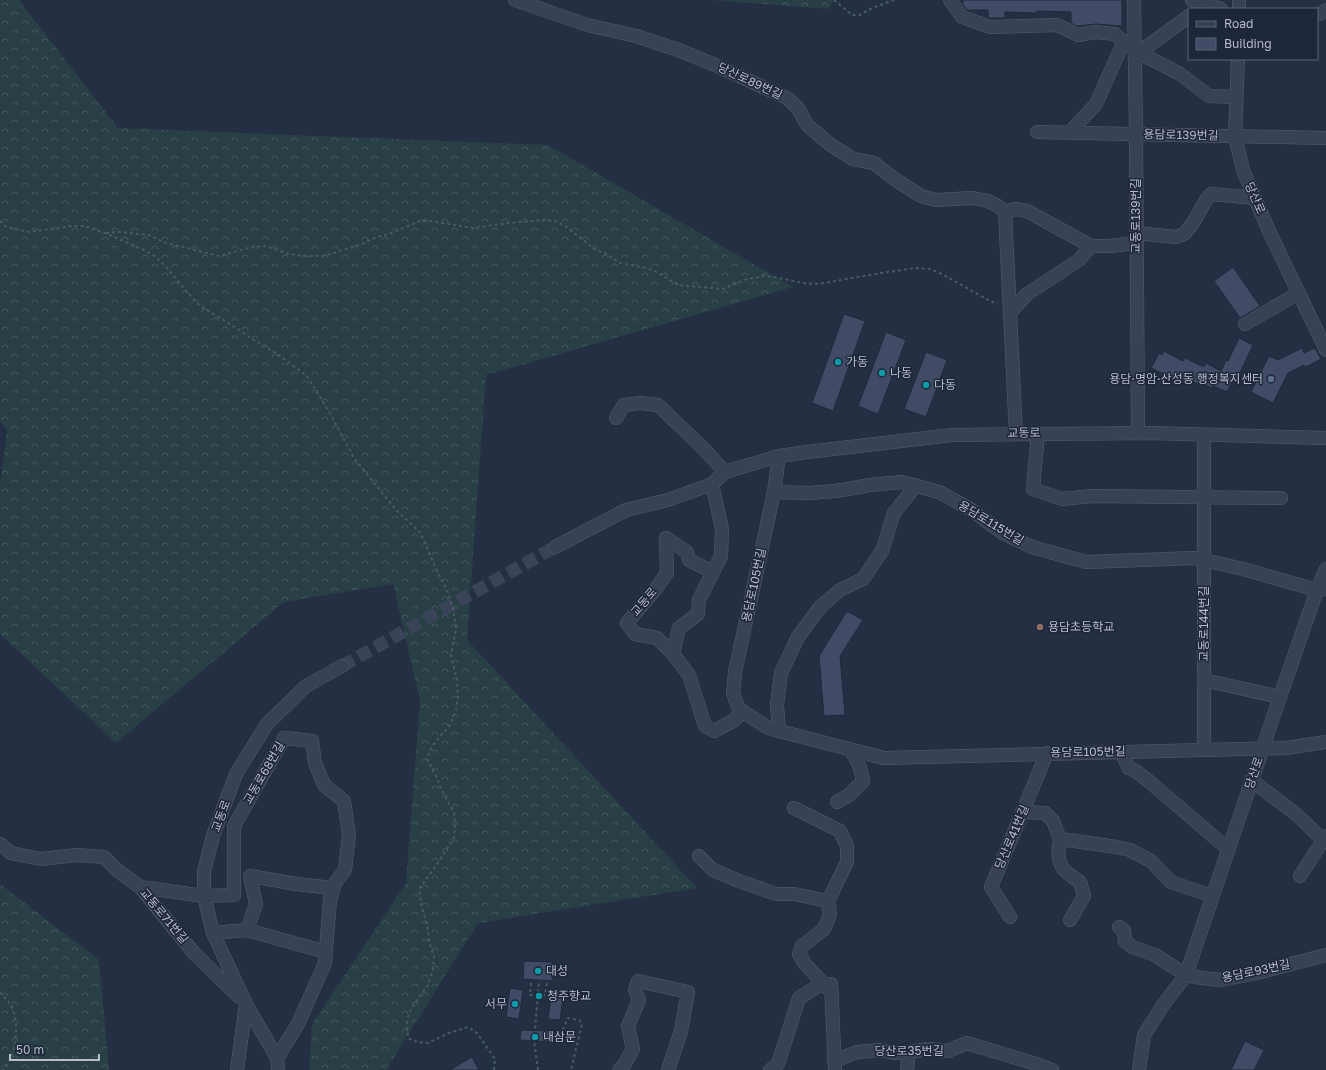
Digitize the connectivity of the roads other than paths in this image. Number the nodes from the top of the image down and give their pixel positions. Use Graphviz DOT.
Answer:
graph roads {
  1 [pos="516,0"];
  2 [pos="950,0"];
  3 [pos="1134,0"];
  4 [pos="1192,0"];
  5 [pos="1203,7"];
  6 [pos="1188,17"];
  7 [pos="1124,41"];
  8 [pos="1134,50"];
  9 [pos="1238,60"];
  10 [pos="1236,97"];
  11 [pos="1037,132"];
  12 [pos="1070,132"];
  13 [pos="1136,134"];
  14 [pos="1235,136"];
  15 [pos="1326,138"];
  16 [pos="1255,198"];
  17 [pos="1005,212"];
  18 [pos="1136,238"];
  19 [pos="1091,246"];
  20 [pos="1298,293"];
  21 [pos="1010,313"];
  22 [pos="1245,324"];
  23 [pos="1326,350"];
  24 [pos="616,418"];
  25 [pos="1038,433"];
  26 [pos="1138,433"];
  27 [pos="1016,434"];
  28 [pos="1204,435"];
  29 [pos="1326,438"];
  30 [pos="779,456"];
  31 [pos="725,472"];
  32 [pos="712,484"];
  33 [pos="916,486"];
  34 [pos="774,492"];
  35 [pos="1204,498"];
  36 [pos="1281,498"];
  37 [pos="555,547"];
  38 [pos="1204,560"];
  39 [pos="1326,569"];
  40 [pos="713,572"];
  41 [pos="1322,590"];
  42 [pos="674,654"];
  43 [pos="342,666"];
  44 [pos="1204,680"];
  45 [pos="1280,697"];
  46 [pos="743,712"];
  47 [pos="779,731"];
  48 [pos="1326,742"];
  49 [pos="1262,748"];
  50 [pos="851,750"];
  51 [pos="1204,750"];
  52 [pos="1121,752"];
  53 [pos="1047,753"];
  54 [pos="1252,780"];
  55 [pos="837,802"];
  56 [pos="794,808"];
  57 [pos="1022,812"];
  58 [pos="1060,839"];
  59 [pos="1325,839"];
  60 [pos="0,844"];
  61 [pos="1228,849"];
  62 [pos="699,856"];
  63 [pos="234,874"];
  64 [pos="250,876"];
  65 [pos="1300,876"];
  66 [pos="140,886"];
  67 [pos="333,888"];
  68 [pos="204,896"];
  69 [pos="1212,896"];
  70 [pos="828,901"];
  71 [pos="1010,917"];
  72 [pos="1070,920"];
  73 [pos="1119,927"];
  74 [pos="247,930"];
  75 [pos="213,933"];
  76 [pos="326,952"];
  77 [pos="1326,955"];
  78 [pos="1186,975"];
  79 [pos="829,985"];
  80 [pos="246,1004"];
  81 [pos="909,1052"];
  82 [pos="278,1064"];
  83 [pos="835,1065"];
  84 [pos="237,1070"];
  85 [pos="619,1070"];
  86 [pos="668,1070"];
  87 [pos="770,1070"];
  88 [pos="907,1070"];
  89 [pos="1052,1070"];
  90 [pos="1139,1070"];
  1 -- 17 [label="street, 당산로89번길"];
  2 -- 7 [label="street"];
  3 -- 8 [label="street, 교동로139번길"];
  4 -- 5 [label="street"];
  6 -- 8 [label="street"];
  7 -- 8 [label="street"];
  7 -- 12 [label="street"];
  8 -- 10 [label="street"];
  8 -- 13 [label="street, 교동로139번길"];
  9 -- 10 [label="street, 당산로"];
  10 -- 14 [label="street, 당산로"];
  11 -- 12 [label="street, 용담로139번길"];
  12 -- 13 [label="street, 용담로139번길"];
  13 -- 14 [label="street, 용담로139번길"];
  13 -- 18 [label="street, 교동로139번길"];
  14 -- 15 [label="street, 용담로139번길"];
  14 -- 16 [label="street, 당산로"];
  16 -- 18 [label="street"];
  16 -- 20 [label="street, 당산로"];
  17 -- 19 [label="street"];
  17 -- 21 [label="street"];
  18 -- 19 [label="street"];
  18 -- 26 [label="street, 교동로139번길"];
  19 -- 21 [label="street"];
  20 -- 22 [label="street"];
  20 -- 23 [label="street, 당산로"];
  21 -- 27 [label="street"];
  24 -- 31 [label="street"];
  25 -- 26 [label="street, 교동로"];
  25 -- 27 [label="street, 교동로"];
  25 -- 35 [label="street"];
  26 -- 28 [label="street, 교동로"];
  27 -- 30 [label="street, 교동로"];
  28 -- 29 [label="street, 교동로"];
  28 -- 35 [label="street, 교동로144번길"];
  30 -- 31 [label="street, 교동로"];
  30 -- 34 [label="street, 용담로105번길"];
  31 -- 32 [label="street, 교동로"];
  32 -- 37 [label="street, 교동로"];
  32 -- 40 [label="street"];
  33 -- 34 [label="street, 용담로115번길"];
  33 -- 38 [label="street, 용담로115번길"];
  33 -- 47 [label="street"];
  34 -- 46 [label="street, 용담로105번길"];
  35 -- 36 [label="street"];
  35 -- 38 [label="street, 교동로144번길"];
  38 -- 41 [label="street, 용담로115번길"];
  38 -- 44 [label="street, 교동로144번길"];
  39 -- 41 [label="street, 당산로"];
  40 -- 42 [label="street"];
  40 -- 42 [label="street, 교동로"];
  41 -- 45 [label="street, 당산로"];
  42 -- 46 [label="street"];
  43 -- 68 [label="street, 교동로"];
  44 -- 45 [label="street"];
  44 -- 51 [label="street, 교동로144번길"];
  45 -- 49 [label="street, 당산로"];
  46 -- 47 [label="street, 용담로105번길"];
  47 -- 50 [label="street, 용담로105번길"];
  48 -- 49 [label="street, 용담로105번길"];
  49 -- 51 [label="street, 용담로105번길"];
  49 -- 54 [label="street, 당산로"];
  50 -- 53 [label="street, 용담로105번길"];
  50 -- 55 [label="street"];
  51 -- 52 [label="street, 용담로105번길"];
  52 -- 53 [label="street, 용담로105번길"];
  52 -- 61 [label="street"];
  53 -- 57 [label="street, 당산로41번길"];
  54 -- 59 [label="street"];
  54 -- 61 [label="street, 당산로"];
  56 -- 70 [label="street"];
  57 -- 58 [label="street"];
  57 -- 71 [label="street, 당산로41번길"];
  58 -- 69 [label="street"];
  58 -- 72 [label="street"];
  59 -- 65 [label="street"];
  60 -- 66 [label="street, 교동로71번길"];
  61 -- 69 [label="street, 당산로"];
  62 -- 70 [label="street"];
  63 -- 64 [label="street"];
  63 -- 67 [label="street, 교동로68번길"];
  63 -- 68 [label="street, 교동로68번길"];
  64 -- 67 [label="street"];
  64 -- 74 [label="street"];
  66 -- 68 [label="street"];
  66 -- 80 [label="street, 교동로71번길"];
  67 -- 76 [label="street, 교동로68번길"];
  68 -- 75 [label="street, 교동로"];
  69 -- 78 [label="street, 당산로"];
  70 -- 79 [label="street"];
  73 -- 78 [label="street"];
  74 -- 75 [label="street"];
  74 -- 76 [label="street"];
  75 -- 80 [label="street, 교동로"];
  76 -- 82 [label="street, 교동로68번길"];
  77 -- 78 [label="street, 용담로93번길"];
  78 -- 90 [label="street, 당산로"];
  79 -- 83 [label="street"];
  79 -- 87 [label="street"];
  80 -- 82 [label="street, 교동로"];
  80 -- 84 [label="street"];
  81 -- 83 [label="street, 당산로35번길"];
  81 -- 88 [label="street"];
  81 -- 89 [label="street, 당산로35번길"];
  85 -- 86 [label="street"];
}
